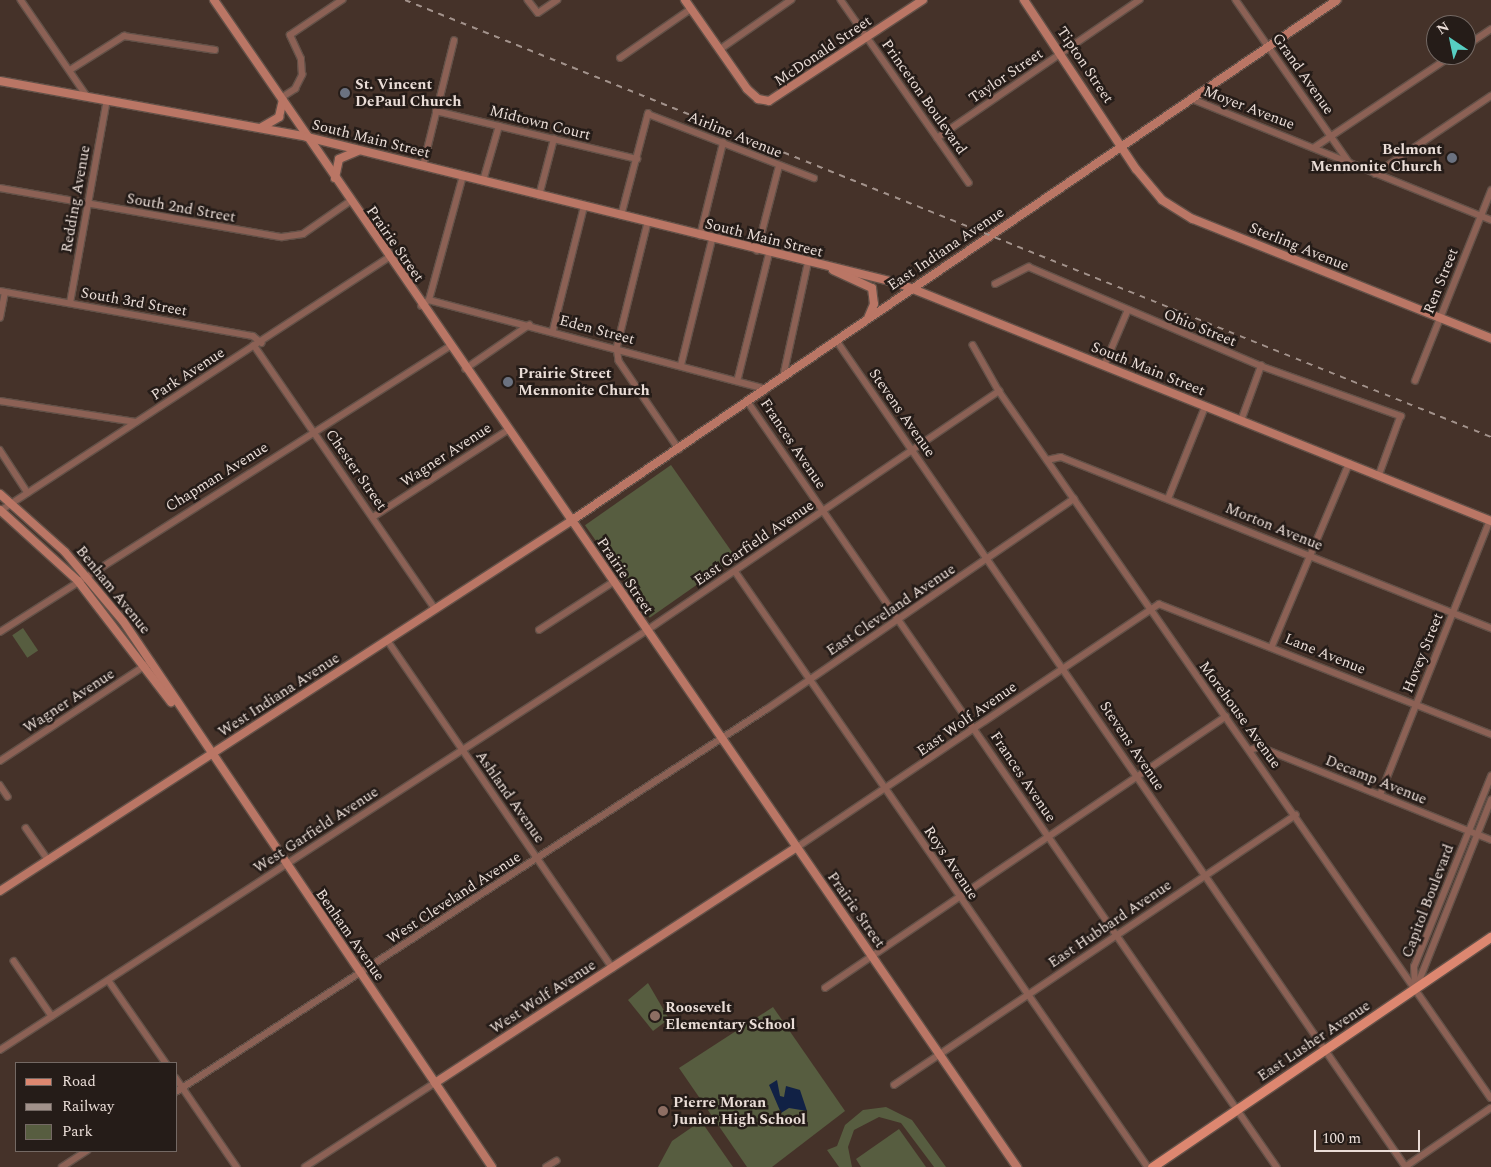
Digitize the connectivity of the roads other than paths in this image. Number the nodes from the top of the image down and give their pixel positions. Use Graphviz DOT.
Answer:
graph roads {
  1 [pos="21,0"];
  2 [pos="214,0"];
  3 [pos="342,0"];
  4 [pos="528,0"];
  5 [pos="557,0"];
  6 [pos="685,0"];
  7 [pos="791,0"];
  8 [pos="841,0"];
  9 [pos="922,0"];
  10 [pos="1024,0"];
  11 [pos="1139,0"];
  12 [pos="1236,0"];
  13 [pos="1337,0"];
  14 [pos="691,10"];
  15 [pos="1491,29"];
  16 [pos="868,38"];
  17 [pos="1476,39"];
  18 [pos="454,42"];
  19 [pos="1269,47"];
  20 [pos="215,50"];
  21 [pos="719,50"];
  22 [pos="1061,54"];
  23 [pos="620,58"];
  24 [pos="1438,65"];
  25 [pos="70,70"];
  26 [pos="0,81"];
  27 [pos="87,96"];
  28 [pos="1491,96"];
  29 [pos="282,99"];
  30 [pos="1192,99"];
  31 [pos="107,100"];
  32 [pos="436,111"];
  33 [pos="499,126"];
  34 [pos="258,128"];
  35 [pos="1332,136"];
  36 [pos="306,137"];
  37 [pos="937,138"];
  38 [pos="554,139"];
  39 [pos="723,143"];
  40 [pos="1122,146"];
  41 [pos="1315,147"];
  42 [pos="359,150"];
  43 [pos="637,159"];
  44 [pos="1349,162"];
  45 [pos="423,166"];
  46 [pos="779,166"];
  47 [pos="1375,174"];
  48 [pos="462,176"];
  49 [pos="814,178"];
  50 [pos="336,182"];
  51 [pos="483,182"];
  52 [pos="969,183"];
  53 [pos="0,188"];
  54 [pos="1491,191"];
  55 [pos="539,196"];
  56 [pos="350,202"];
  57 [pos="88,204"];
  58 [pos="584,207"];
  59 [pos="621,216"];
  60 [pos="1481,216"];
  61 [pos="1491,220"];
  62 [pos="648,223"];
  63 [pos="700,236"];
  64 [pos="712,240"];
  65 [pos="757,251"];
  66 [pos="769,254"];
  67 [pos="388,258"];
  68 [pos="808,262"];
  69 [pos="832,268"];
  70 [pos="995,284"];
  71 [pos="913,288"];
  72 [pos="3,291"];
  73 [pos="429,300"];
  74 [pos="70,303"];
  75 [pos="421,306"];
  76 [pos="1127,312"];
  77 [pos="0,318"];
  78 [pos="868,318"];
  79 [pos="1441,318"];
  80 [pos="529,325"];
  81 [pos="553,330"];
  82 [pos="1491,338"];
  83 [pos="837,340"];
  84 [pos="262,343"];
  85 [pos="254,345"];
  86 [pos="973,345"];
  87 [pos="449,347"];
  88 [pos="617,348"];
  89 [pos="681,365"];
  90 [pos="1104,366"];
  91 [pos="1261,366"];
  92 [pos="465,369"];
  93 [pos="738,378"];
  94 [pos="783,378"];
  95 [pos="1415,381"];
  96 [pos="766,389"];
  97 [pos="999,391"];
  98 [pos="0,401"];
  99 [pos="748,402"];
  100 [pos="1205,407"];
  101 [pos="1241,421"];
  102 [pos="135,422"];
  103 [pos="508,430"];
  104 [pos="314,432"];
  105 [pos="679,449"];
  106 [pos="0,450"];
  107 [pos="913,450"];
  108 [pos="1047,460"];
  109 [pos="1348,464"];
  110 [pos="1379,476"];
  111 [pos="28,493"];
  112 [pos="0,494"];
  113 [pos="1074,499"];
  114 [pos="1168,499"];
  115 [pos="12,503"];
  116 [pos="0,510"];
  117 [pos="824,511"];
  118 [pos="373,517"];
  119 [pos="571,521"];
  120 [pos="1490,521"];
  121 [pos="1310,555"];
  122 [pos="989,558"];
  123 [pos="735,571"];
  124 [pos="87,575"];
  125 [pos="78,581"];
  126 [pos="612,583"];
  127 [pos="1150,609"];
  128 [pos="436,610"];
  129 [pos="1453,613"];
  130 [pos="898,619"];
  131 [pos="1491,628"];
  132 [pos="539,630"];
  133 [pos="646,631"];
  134 [pos="0,632"];
  135 [pos="388,641"];
  136 [pos="1272,646"];
  137 [pos="152,662"];
  138 [pos="142,668"];
  139 [pos="1063,668"];
  140 [pos="811,680"];
  141 [pos="1416,704"];
  142 [pos="1226,717"];
  143 [pos="186,719"];
  144 [pos="976,729"];
  145 [pos="1491,734"];
  146 [pos="721,740"];
  147 [pos="1250,750"];
  148 [pos="462,751"];
  149 [pos="211,755"];
  150 [pos="0,761"];
  151 [pos="1138,776"];
  152 [pos="1491,776"];
  153 [pos="0,785"];
  154 [pos="886,789"];
  155 [pos="1380,795"];
  156 [pos="8,797"];
  157 [pos="1491,800"];
  158 [pos="1296,815"];
  159 [pos="26,828"];
  160 [pos="1469,831"];
  161 [pos="1478,834"];
  162 [pos="1049,836"];
  163 [pos="1491,840"];
  164 [pos="796,848"];
  165 [pos="537,858"];
  166 [pos="48,859"];
  167 [pos="285,865"];
  168 [pos="1205,874"];
  169 [pos="0,890"];
  170 [pos="960,897"];
  171 [pos="1116,935"];
  172 [pos="1491,937"];
  173 [pos="872,957"];
  174 [pos="14,961"];
  175 [pos="613,968"];
  176 [pos="361,974"];
  177 [pos="109,981"];
  178 [pos="825,988"];
  179 [pos="1416,988"];
  180 [pos="1027,995"];
  181 [pos="52,1016"];
  182 [pos="1327,1048"];
  183 [pos="0,1050"];
  184 [pos="939,1055"];
  185 [pos="165,1062"];
  186 [pos="178,1081"];
  187 [pos="435,1083"];
  188 [pos="894,1085"];
  189 [pos="183,1088"];
  190 [pos="178,1091"];
  191 [pos="1491,1098"];
  192 [pos="1491,1108"];
  193 [pos="1238,1109"];
  194 [pos="85,1152"];
  195 [pos="556,1161"];
  196 [pos="62,1167"];
  197 [pos="238,1167"];
  198 [pos="305,1167"];
  199 [pos="492,1167"];
  200 [pos="546,1167"];
  201 [pos="1017,1167"];
  202 [pos="1148,1167"];
  203 [pos="1152,1167"];
  204 [pos="1277,1167"];
  205 [pos="1406,1167"];
  1 -- 25 [label="street"];
  2 -- 29 [label="main road, Prairie Street"];
  3 -- 29 [label="street"];
  4 -- 5 [label="street"];
  6 -- 14 [label="main road"];
  7 -- 21 [label="street"];
  8 -- 16 [label="street, Princeton Boulevard"];
  9 -- 16 [label="main road, McDonald Street"];
  10 -- 22 [label="main road, Tipton Street"];
  11 -- 22 [label="street, Taylor Street"];
  12 -- 19 [label="street, Grand Avenue"];
  13 -- 19 [label="main road, East Indiana Avenue"];
  14 -- 21 [label="main road"];
  14 -- 23 [label="street"];
  15 -- 17 [label="street"];
  16 -- 21 [label="main road, McDonald Street"];
  16 -- 37 [label="street, Princeton Boulevard"];
  18 -- 32 [label="street"];
  19 -- 30 [label="main road, East Indiana Avenue"];
  19 -- 35 [label="street, Grand Avenue"];
  20 -- 25 [label="street"];
  22 -- 37 [label="street, Taylor Street"];
  22 -- 40 [label="main road, Tipton Street"];
  24 -- 35 [label="street"];
  25 -- 27 [label="street"];
  26 -- 27 [label="main road, South Main Street"];
  27 -- 31 [label="main road, South Main Street"];
  28 -- 47 [label="street"];
  29 -- 34 [label="main road"];
  29 -- 36 [label="main road, Prairie Street"];
  30 -- 40 [label="main road, East Indiana Avenue"];
  30 -- 41 [label="street, Moyer Avenue"];
  31 -- 34 [label="main road, South Main Street"];
  31 -- 57 [label="street, Redding Avenue"];
  32 -- 33 [label="street, Midtown Court"];
  32 -- 45 [label="street"];
  33 -- 38 [label="street, Midtown Court"];
  33 -- 51 [label="street"];
  34 -- 36 [label="main road, South Main Street"];
  35 -- 41 [label="street"];
  35 -- 44 [label="street, Grand Avenue"];
  36 -- 42 [label="main road, South Main Street"];
  36 -- 50 [label="main road, Prairie Street"];
  37 -- 52 [label="street, Princeton Boulevard"];
  38 -- 43 [label="street, Midtown Court"];
  38 -- 55 [label="street"];
  39 -- 43 [label="street, Airline Avenue"];
  39 -- 46 [label="street, Airline Avenue"];
  39 -- 63 [label="street"];
  40 -- 71 [label="main road, East Indiana Avenue"];
  40 -- 79 [label="main road, Sterling Avenue"];
  41 -- 44 [label="street, Moyer Avenue"];
  42 -- 45 [label="main road, South Main Street"];
  42 -- 50 [label="main road"];
  43 -- 59 [label="street"];
  44 -- 47 [label="street, Moyer Avenue"];
  45 -- 48 [label="main road, South Main Street"];
  46 -- 49 [label="street, Airline Avenue"];
  46 -- 65 [label="street"];
  47 -- 60 [label="street, Moyer Avenue"];
  48 -- 51 [label="main road, South Main Street"];
  48 -- 73 [label="street"];
  50 -- 56 [label="main road, Prairie Street"];
  51 -- 55 [label="main road, South Main Street"];
  53 -- 57 [label="street, South 2nd Street"];
  54 -- 60 [label="street, Ren Street"];
  55 -- 58 [label="main road, South Main Street"];
  56 -- 57 [label="street, South 2nd Street"];
  56 -- 67 [label="main road, Prairie Street"];
  57 -- 74 [label="street, Redding Avenue"];
  58 -- 59 [label="main road, South Main Street"];
  58 -- 81 [label="street"];
  59 -- 62 [label="main road, South Main Street"];
  60 -- 61 [label="street, Moyer Avenue"];
  60 -- 79 [label="street, Ren Street"];
  62 -- 63 [label="main road, South Main Street"];
  62 -- 88 [label="street"];
  63 -- 64 [label="main road, South Main Street"];
  64 -- 65 [label="main road, South Main Street"];
  64 -- 89 [label="street"];
  65 -- 66 [label="main road, South Main Street"];
  66 -- 68 [label="main road, South Main Street"];
  66 -- 93 [label="street"];
  67 -- 75 [label="main road, Prairie Street"];
  67 -- 84 [label="street, Park Avenue"];
  68 -- 69 [label="main road, South Main Street"];
  68 -- 94 [label="street"];
  69 -- 71 [label="main road, South Main Street"];
  69 -- 78 [label="main road"];
  70 -- 76 [label="street, Ohio Street"];
  71 -- 78 [label="main road, East Indiana Avenue"];
  71 -- 90 [label="main road, South Main Street"];
  72 -- 74 [label="street, South 3rd Street"];
  72 -- 77 [label="street"];
  73 -- 75 [label="street"];
  73 -- 80 [label="street, Eden Street"];
  74 -- 84 [label="street, South 3rd Street"];
  75 -- 87 [label="main road, Prairie Street"];
  76 -- 90 [label="street"];
  76 -- 91 [label="street, Ohio Street"];
  78 -- 83 [label="main road, East Indiana Avenue"];
  79 -- 82 [label="main road, Sterling Avenue"];
  79 -- 95 [label="street, Ren Street"];
  80 -- 81 [label="street, Eden Street"];
  80 -- 92 [label="street"];
  81 -- 88 [label="street, Eden Street"];
  83 -- 94 [label="main road, East Indiana Avenue"];
  83 -- 107 [label="street, Stevens Avenue"];
  84 -- 85 [label="street, Park Avenue"];
  85 -- 102 [label="street, Park Avenue"];
  85 -- 104 [label="street, Chester Street"];
  86 -- 97 [label="street, Morehouse Avenue"];
  87 -- 92 [label="main road, Prairie Street"];
  87 -- 104 [label="street, Chapman Avenue"];
  88 -- 89 [label="street, Eden Street"];
  88 -- 105 [label="street"];
  89 -- 93 [label="street, Eden Street"];
  90 -- 100 [label="main road, South Main Street"];
  91 -- 101 [label="street"];
  91 -- 110 [label="street, Ohio Street"];
  92 -- 103 [label="main road, Prairie Street"];
  93 -- 96 [label="street, Eden Street"];
  94 -- 96 [label="main road, East Indiana Avenue"];
  96 -- 99 [label="main road, East Indiana Avenue"];
  97 -- 107 [label="street, East Garfield Avenue"];
  97 -- 108 [label="street, Morehouse Avenue"];
  98 -- 102 [label="street"];
  99 -- 105 [label="main road, East Indiana Avenue"];
  99 -- 117 [label="street, Frances Avenue"];
  100 -- 101 [label="main road, South Main Street"];
  100 -- 114 [label="street"];
  101 -- 109 [label="main road, South Main Street"];
  102 -- 111 [label="street, Park Avenue"];
  103 -- 118 [label="street, Wagner Avenue"];
  103 -- 119 [label="main road, Prairie Street"];
  104 -- 118 [label="street, Chester Street"];
  104 -- 124 [label="street, Chapman Avenue"];
  105 -- 119 [label="main road, East Indiana Avenue"];
  106 -- 111 [label="street"];
  107 -- 117 [label="street, East Garfield Avenue"];
  107 -- 122 [label="street, Stevens Avenue"];
  108 -- 113 [label="street, Morehouse Avenue"];
  108 -- 114 [label="street, Morton Avenue"];
  109 -- 110 [label="main road, South Main Street"];
  109 -- 121 [label="street"];
  110 -- 120 [label="main road, South Main Street"];
  111 -- 115 [label="street, Park Avenue"];
  112 -- 115 [label="main road, Benham Avenue"];
  113 -- 122 [label="street, East Cleveland Avenue"];
  113 -- 127 [label="street, Morehouse Avenue"];
  114 -- 121 [label="street, Morton Avenue"];
  115 -- 116 [label="street, Park Avenue"];
  115 -- 124 [label="main road, Benham Avenue"];
  116 -- 125 [label="main road, Benham Avenue"];
  117 -- 123 [label="street, East Garfield Avenue"];
  117 -- 130 [label="street, Frances Avenue"];
  118 -- 128 [label="street, Chester Street"];
  119 -- 126 [label="main road, Prairie Street"];
  119 -- 128 [label="main road, West Indiana Avenue"];
  120 -- 129 [label="street, Hovey Street"];
  121 -- 129 [label="street, Morton Avenue"];
  121 -- 136 [label="street"];
  122 -- 130 [label="street, East Cleveland Avenue"];
  122 -- 139 [label="street, Stevens Avenue"];
  123 -- 133 [label="street, East Garfield Avenue"];
  123 -- 140 [label="street, Roys Avenue"];
  124 -- 125 [label="street, Chapman Avenue"];
  124 -- 137 [label="main road, Benham Avenue"];
  125 -- 134 [label="street, Chapman Avenue"];
  125 -- 138 [label="main road, Benham Avenue"];
  126 -- 132 [label="street"];
  126 -- 133 [label="main road, Prairie Street"];
  127 -- 136 [label="street, Lane Avenue"];
  127 -- 139 [label="street, East Wolf Avenue"];
  127 -- 142 [label="street, Morehouse Avenue"];
  128 -- 135 [label="main road, West Indiana Avenue"];
  129 -- 131 [label="street, Morton Avenue"];
  129 -- 141 [label="street, Hovey Street"];
  130 -- 140 [label="street, East Cleveland Avenue"];
  130 -- 144 [label="street, Frances Avenue"];
  133 -- 146 [label="main road, Prairie Street"];
  133 -- 148 [label="street, West Garfield Avenue"];
  135 -- 148 [label="street, Ashland Avenue"];
  135 -- 149 [label="main road, West Indiana Avenue"];
  136 -- 141 [label="street, Lane Avenue"];
  137 -- 138 [label="street, Wagner Avenue"];
  137 -- 143 [label="main road, Benham Avenue"];
  138 -- 143 [label="main road, Benham Avenue"];
  138 -- 150 [label="street, Wagner Avenue"];
  139 -- 144 [label="street, East Wolf Avenue"];
  139 -- 151 [label="street, Stevens Avenue"];
  140 -- 146 [label="street, East Cleveland Avenue"];
  140 -- 154 [label="street, Roys Avenue"];
  141 -- 145 [label="street, Lane Avenue"];
  141 -- 155 [label="street, Hovey Street"];
  142 -- 147 [label="street, Morehouse Avenue"];
  142 -- 151 [label="street"];
  143 -- 149 [label="main road, Benham Avenue"];
  144 -- 154 [label="street, East Wolf Avenue"];
  144 -- 162 [label="street, Frances Avenue"];
  146 -- 164 [label="main road, Prairie Street"];
  146 -- 165 [label="street, West Cleveland Avenue"];
  147 -- 155 [label="street, Decamp Avenue"];
  147 -- 158 [label="street, Morehouse Avenue"];
  148 -- 165 [label="street, Ashland Avenue"];
  148 -- 167 [label="street, West Garfield Avenue"];
  149 -- 166 [label="main road, West Indiana Avenue"];
  149 -- 167 [label="main road, Benham Avenue"];
  151 -- 162 [label="street"];
  151 -- 168 [label="street, Stevens Avenue"];
  152 -- 160 [label="street, Capitol Boulevard"];
  153 -- 156 [label="street"];
  154 -- 164 [label="street, East Wolf Avenue"];
  154 -- 170 [label="street, Roys Avenue"];
  155 -- 160 [label="street, Decamp Avenue"];
  157 -- 161 [label="street, Capitol Boulevard"];
  158 -- 168 [label="street, East Hubbard Avenue"];
  158 -- 179 [label="street, Morehouse Avenue"];
  159 -- 166 [label="street"];
  160 -- 161 [label="street, Decamp Avenue"];
  160 -- 179 [label="street, Capitol Boulevard"];
  161 -- 163 [label="street, Decamp Avenue"];
  161 -- 179 [label="street, Capitol Boulevard"];
  162 -- 170 [label="street"];
  162 -- 171 [label="street, Frances Avenue"];
  164 -- 173 [label="main road, Prairie Street"];
  164 -- 175 [label="main road, West Wolf Avenue"];
  165 -- 175 [label="street, Ashland Avenue"];
  165 -- 176 [label="street, West Cleveland Avenue"];
  166 -- 169 [label="main road, West Indiana Avenue"];
  167 -- 176 [label="main road, Benham Avenue"];
  167 -- 177 [label="street, West Garfield Avenue"];
  168 -- 171 [label="street, East Hubbard Avenue"];
  168 -- 182 [label="street, Stevens Avenue"];
  170 -- 173 [label="street"];
  170 -- 180 [label="street, Roys Avenue"];
  171 -- 180 [label="street, East Hubbard Avenue"];
  171 -- 193 [label="street, Frances Avenue"];
  172 -- 179 [label="main road, East Lusher Avenue"];
  173 -- 178 [label="street"];
  173 -- 184 [label="main road, Prairie Street"];
  174 -- 181 [label="street"];
  175 -- 187 [label="main road, West Wolf Avenue"];
  176 -- 187 [label="main road, Benham Avenue"];
  176 -- 189 [label="street, West Cleveland Avenue"];
  177 -- 181 [label="street, West Garfield Avenue"];
  177 -- 185 [label="street"];
  179 -- 182 [label="main road, East Lusher Avenue"];
  179 -- 191 [label="street, Morehouse Avenue"];
  180 -- 184 [label="street, East Hubbard Avenue"];
  180 -- 202 [label="street, Roys Avenue"];
  181 -- 183 [label="street, West Garfield Avenue"];
  182 -- 193 [label="main road, East Lusher Avenue"];
  182 -- 205 [label="street, Stevens Avenue"];
  184 -- 188 [label="street, East Hubbard Avenue"];
  184 -- 201 [label="main road, Prairie Street"];
  186 -- 189 [label="street"];
  187 -- 198 [label="street, West Wolf Avenue"];
  187 -- 199 [label="main road, Benham Avenue"];
  189 -- 190 [label="street, West Cleveland Avenue"];
  189 -- 197 [label="street"];
  192 -- 205 [label="street"];
  193 -- 203 [label="main road, East Lusher Avenue"];
  193 -- 204 [label="street, Frances Avenue"];
  194 -- 196 [label="street"];
  195 -- 200 [label="street"];
}
